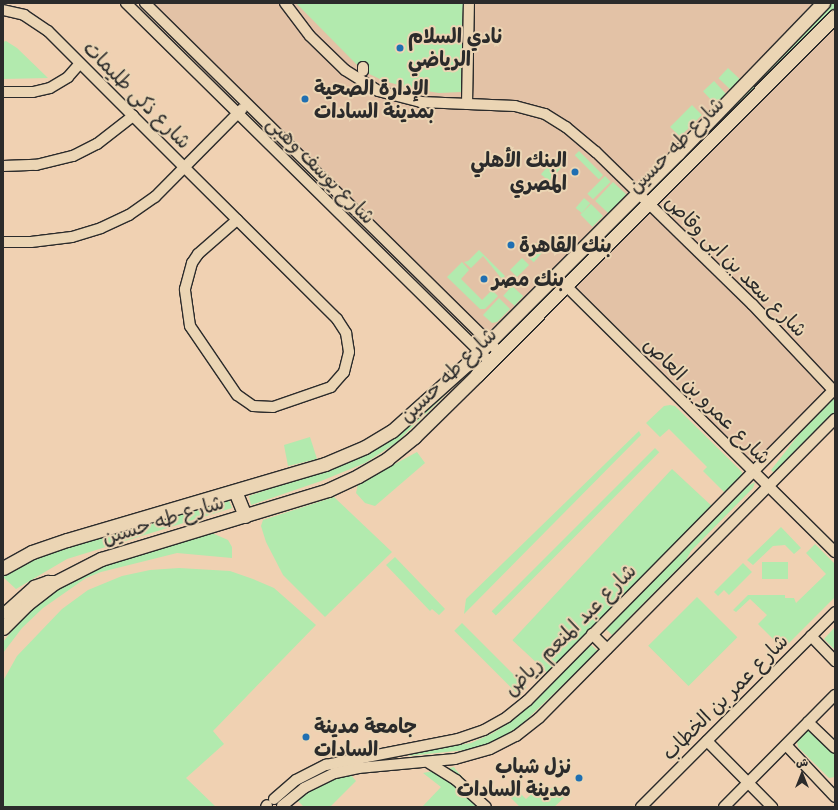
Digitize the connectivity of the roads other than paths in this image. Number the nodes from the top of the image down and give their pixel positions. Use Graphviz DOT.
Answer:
graph roads {
  1 [pos="126,3"];
  2 [pos="145,3"];
  3 [pos="284,3"];
  4 [pos="470,3"];
  5 [pos="823,3"];
  6 [pos="3,10"];
  7 [pos="835,16"];
  8 [pos="80,63"];
  9 [pos="3,92"];
  10 [pos="247,103"];
  11 [pos="467,104"];
  12 [pos="237,113"];
  13 [pos="133,116"];
  14 [pos="3,166"];
  15 [pos="184,167"];
  16 [pos="642,197"];
  17 [pos="237,220"];
  18 [pos="3,242"];
  19 [pos="555,275"];
  20 [pos="566,287"];
  21 [pos="484,346"];
  22 [pos="495,357"];
  23 [pos="834,390"];
  24 [pos="835,419"];
  25 [pos="753,471"];
  26 [pos="769,487"];
  27 [pos="235,491"];
  28 [pos="245,516"];
  29 [pos="835,552"];
  30 [pos="3,568"];
  31 [pos="58,581"];
  32 [pos="5,608"];
  33 [pos="835,612"];
  34 [pos="3,628"];
  35 [pos="592,634"];
  36 [pos="811,636"];
  37 [pos="607,649"];
  38 [pos="835,661"];
  39 [pos="835,695"];
  40 [pos="808,722"];
  41 [pos="707,741"];
  42 [pos="786,745"];
  43 [pos="835,748"];
  44 [pos="397,752"];
  45 [pos="451,760"];
  46 [pos="429,763"];
  47 [pos="398,766"];
  48 [pos="456,780"];
  49 [pos="748,783"];
  50 [pos="833,790"];
  51 [pos="272,804"];
  52 [pos="486,807"];
  53 [pos="641,807"];
  54 [pos="724,807"];
  55 [pos="772,807"];
  1 -- 12 [label="street, شارع يوسف وهبى"];
  2 -- 10 [label="street, شارع يوسف وهبى"];
  3 -- 11 [label="street, شارع سعد بن ابى وقاص"];
  4 -- 11 [label="street"];
  5 -- 16 [label="main road, شارع طه حسين"];
  6 -- 8 [label="street, شارع ذكى طليمات"];
  7 -- 16 [label="main road, شارع طه حسين"];
  8 -- 9 [label="street"];
  8 -- 13 [label="street, شارع ذكى طليمات"];
  10 -- 12 [label="street"];
  10 -- 21 [label="street, شارع يوسف وهبى"];
  11 -- 16 [label="street, شارع سعد بن ابى وقاص"];
  12 -- 15 [label="street"];
  12 -- 21 [label="street, شارع يوسف وهبى"];
  13 -- 14 [label="street"];
  13 -- 15 [label="street, شارع ذكى طليمات"];
  15 -- 17 [label="street, شارع ذكى طليمات"];
  15 -- 18 [label="street"];
  16 -- 19 [label="main road, شارع طه حسين"];
  16 -- 20 [label="main road, شارع طه حسين"];
  16 -- 23 [label="street, شارع سعد بن ابى وقاص"];
  17 -- 17 [label="street, شارع ذكى طليمات"];
  19 -- 20 [label="street, شارع عمرو بن العاص"];
  19 -- 21 [label="main road, شارع طه حسين"];
  20 -- 22 [label="main road, شارع طه حسين"];
  20 -- 25 [label="street, شارع عمرو بن العاص"];
  21 -- 22 [label="street, شارع يوسف وهبى"];
  21 -- 27 [label="main road, شارع طه حسين"];
  22 -- 28 [label="main road, شارع طه حسين"];
  23 -- 25 [label="street, شارع عبد المنعم رياض"];
  24 -- 26 [label="street, شارع عبد المنعم رياض"];
  25 -- 26 [label="street, شارع عمرو بن العاص"];
  25 -- 35 [label="street, شارع عبد المنعم رياض"];
  26 -- 29 [label="street, شارع عمرو بن العاص"];
  26 -- 37 [label="street, شارع عبد المنعم رياض"];
  27 -- 28 [label="main road"];
  27 -- 30 [label="main road, شارع طه حسين"];
  28 -- 31 [label="main road, شارع طه حسين"];
  31 -- 32 [label="street"];
  31 -- 34 [label="main road, شارع طه حسين"];
  33 -- 36 [label="street, شارع عمر بن الخطاب"];
  35 -- 37 [label="street"];
  35 -- 44 [label="street, شارع عبد المنعم رياض"];
  36 -- 38 [label="street"];
  36 -- 41 [label="street, شارع عمر بن الخطاب"];
  37 -- 45 [label="street, شارع عبد المنعم رياض"];
  39 -- 40 [label="street"];
  40 -- 42 [label="street"];
  40 -- 43 [label="street"];
  41 -- 49 [label="street"];
  41 -- 53 [label="street, شارع عمر بن الخطاب"];
  42 -- 49 [label="street"];
  42 -- 50 [label="street"];
  44 -- 47 [label="street"];
  44 -- 51 [label="street, شارع عبد المنعم رياض"];
  45 -- 46 [label="street, شارع عبد المنعم رياض"];
  45 -- 48 [label="street"];
  46 -- 47 [label="street, شارع عبد المنعم رياض"];
  46 -- 48 [label="street"];
  47 -- 51 [label="street, شارع عبد المنعم رياض"];
  48 -- 52 [label="street"];
  49 -- 54 [label="street"];
  49 -- 55 [label="street"];
}
